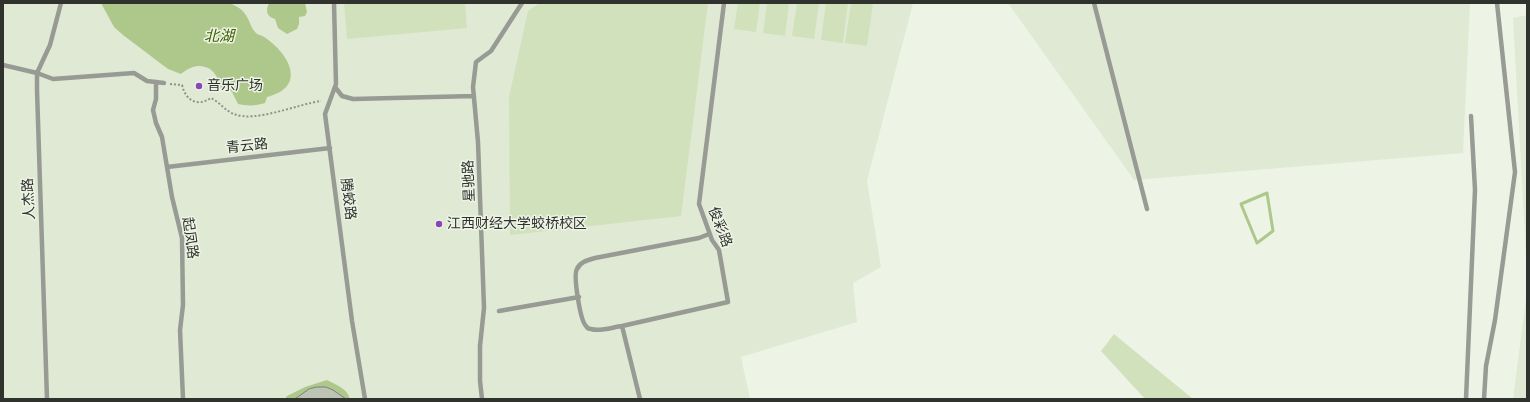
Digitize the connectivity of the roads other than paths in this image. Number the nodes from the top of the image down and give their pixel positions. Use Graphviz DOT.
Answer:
graph roads {
  1 [pos="61,3"];
  2 [pos="334,3"];
  3 [pos="522,3"];
  4 [pos="724,3"];
  5 [pos="1094,3"];
  6 [pos="1497,3"];
  7 [pos="3,65"];
  8 [pos="37,73"];
  9 [pos="156,82"];
  10 [pos="164,83"];
  11 [pos="335,87"];
  12 [pos="474,96"];
  13 [pos="1470,116"];
  14 [pos="330,148"];
  15 [pos="167,167"];
  16 [pos="1147,209"];
  17 [pos="709,234"];
  18 [pos="579,298"];
  19 [pos="499,311"];
  20 [pos="622,326"];
  21 [pos="47,399"];
  22 [pos="183,399"];
  23 [pos="365,399"];
  24 [pos="482,399"];
  25 [pos="640,399"];
  26 [pos="1466,399"];
  27 [pos="1484,399"];
  1 -- 8 [label="lane, 人杰路"];
  2 -- 11 [label="lane, 腾蛟路"];
  3 -- 12 [label="lane, 星驰路"];
  4 -- 17 [label="lane, 俊彩路"];
  5 -- 16 [label="lane"];
  6 -- 27 [label="lane"];
  7 -- 8 [label="lane"];
  8 -- 9 [label="lane"];
  8 -- 21 [label="lane, 人杰路"];
  9 -- 10 [label="lane"];
  9 -- 15 [label="lane, 起凤路"];
  11 -- 12 [label="lane"];
  11 -- 14 [label="lane, 腾蛟路"];
  12 -- 24 [label="lane, 星驰路"];
  13 -- 26 [label="lane"];
  14 -- 15 [label="lane, 青云路"];
  14 -- 23 [label="lane, 腾蛟路"];
  15 -- 22 [label="lane, 起凤路"];
  17 -- 18 [label="lane"];
  17 -- 20 [label="lane, 俊彩路"];
  18 -- 19 [label="lane"];
  18 -- 20 [label="lane"];
  20 -- 25 [label="lane"];
}
